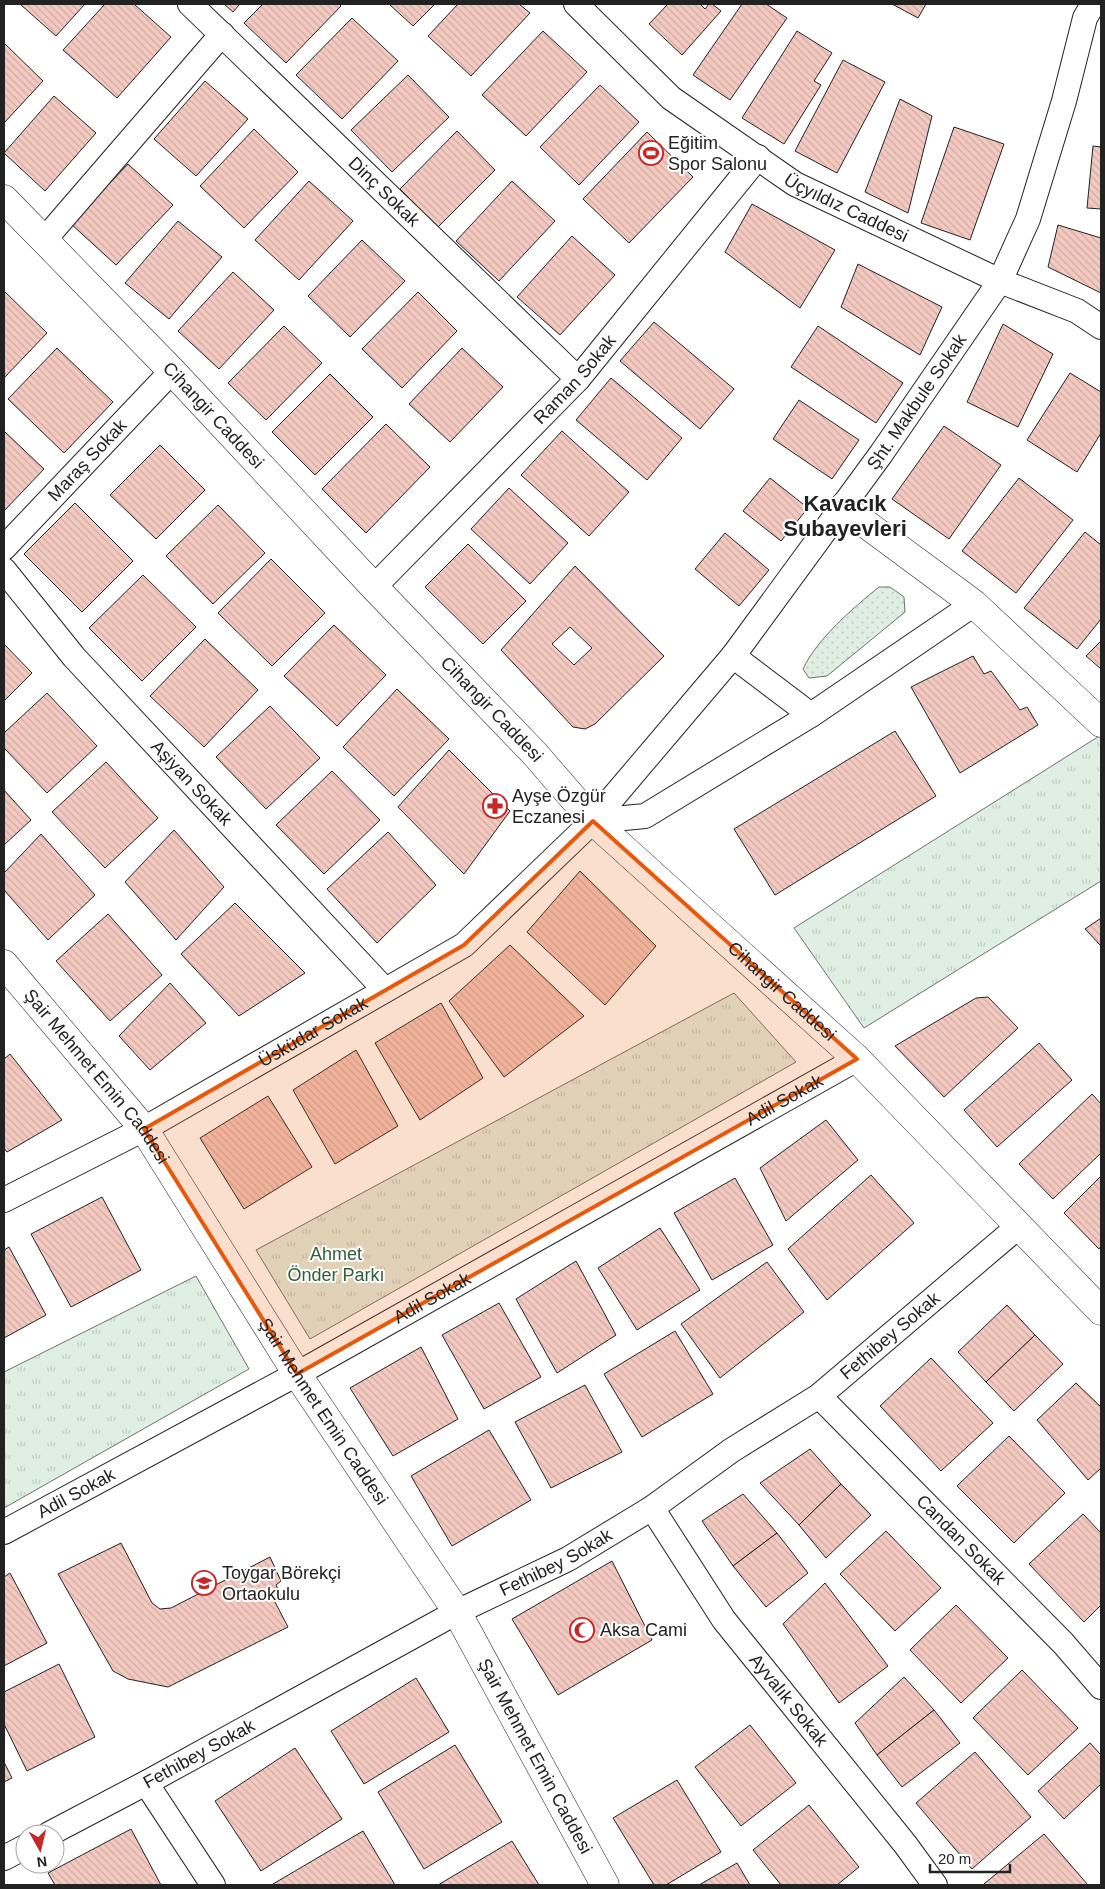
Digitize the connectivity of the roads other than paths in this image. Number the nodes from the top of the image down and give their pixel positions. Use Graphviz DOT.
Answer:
graph roads {
  1 [pos="190,4"];
  2 [pos="576,4"];
  3 [pos="1093,4"];
  4 [pos="222,34"];
  5 [pos="758,157"];
  6 [pos="4,199"];
  7 [pos="45,239"];
  8 [pos="1000,281"];
  9 [pos="1101,327"];
  10 [pos="172,371"];
  11 [pos="578,379"];
  12 [pos="843,507"];
  13 [pos="4,548"];
  14 [pos="4,570"];
  15 [pos="374,587"];
  16 [pos="974,604"];
  17 [pos="733,656"];
  18 [pos="811,715"];
  19 [pos="1101,722"];
  20 [pos="593,821"];
  21 [pos="4,964"];
  22 [pos="385,990"];
  23 [pos="857,1059"];
  24 [pos="144,1129"];
  25 [pos="4,1200"];
  26 [pos="1019,1226"];
  27 [pos="1101,1310"];
  28 [pos="297,1374"];
  29 [pos="818,1396"];
  30 [pos="652,1508"];
  31 [pos="4,1532"];
  32 [pos="457,1612"];
  33 [pos="1101,1686"];
  34 [pos="146,1783"];
  35 [pos="65,1826"];
  36 [pos="15,1852"];
  37 [pos="4,1858"];
  38 [pos="213,1885"];
  39 [pos="605,1885"];
  40 [pos="936,1885"];
  1 -- 4 [label="street, Dinç Sokak"];
  2 -- 5 [label="street, Üçyıldız Caddesi"];
  3 -- 8 [label="street, Şht. Makbule Sokak"];
  4 -- 7 [label="street"];
  4 -- 11 [label="street, Dinç Sokak"];
  5 -- 8 [label="street, Üçyıldız Caddesi"];
  5 -- 11 [label="street, Raman Sokak"];
  6 -- 7 [label="street, Cihangir Caddesi"];
  7 -- 10 [label="street, Cihangir Caddesi"];
  8 -- 9 [label="street, Üçyıldız Caddesi"];
  8 -- 12 [label="street, Şht. Makbule Sokak"];
  10 -- 13 [label="street, Maraş Sokak"];
  10 -- 15 [label="street, Cihangir Caddesi"];
  11 -- 15 [label="street, Raman Sokak"];
  12 -- 16 [label="street"];
  12 -- 17 [label="street, Şht. Makbule Sokak"];
  14 -- 22 [label="street, Aşiyan Sokak"];
  15 -- 20 [label="street, Cihangir Caddesi"];
  16 -- 18 [label="street"];
  16 -- 19 [label="street"];
  17 -- 18 [label="street"];
  17 -- 20 [label="street, Şht. Makbule Sokak"];
  18 -- 20 [label="street"];
  20 -- 22 [label="street, Üsküdar Sokak"];
  20 -- 23 [label="street, Cihangir Caddesi"];
  21 -- 24 [label="street, Şair Mehmet Emin Caddesi"];
  22 -- 24 [label="street, Üsküdar Sokak"];
  23 -- 26 [label="street, Cihangir Caddesi"];
  23 -- 28 [label="street, Adil Sokak"];
  24 -- 25 [label="street, Üsküdar Sokak"];
  24 -- 28 [label="street, Şair Mehmet Emin Caddesi"];
  26 -- 27 [label="street, Cihangir Caddesi"];
  26 -- 29 [label="street, Fethibey Sokak"];
  28 -- 31 [label="street, Adil Sokak"];
  28 -- 32 [label="street, Şair Mehmet Emin Caddesi"];
  29 -- 30 [label="street, Fethibey Sokak"];
  29 -- 33 [label="street, Candan Sokak"];
  30 -- 32 [label="street, Fethibey Sokak"];
  30 -- 40 [label="street, Ayvalık Sokak"];
  32 -- 34 [label="street, Fethibey Sokak"];
  32 -- 39 [label="street, Şair Mehmet Emin Caddesi"];
  34 -- 35 [label="street, Fethibey Sokak"];
  34 -- 38 [label="street"];
  36 -- 37 [label="street"];
}
